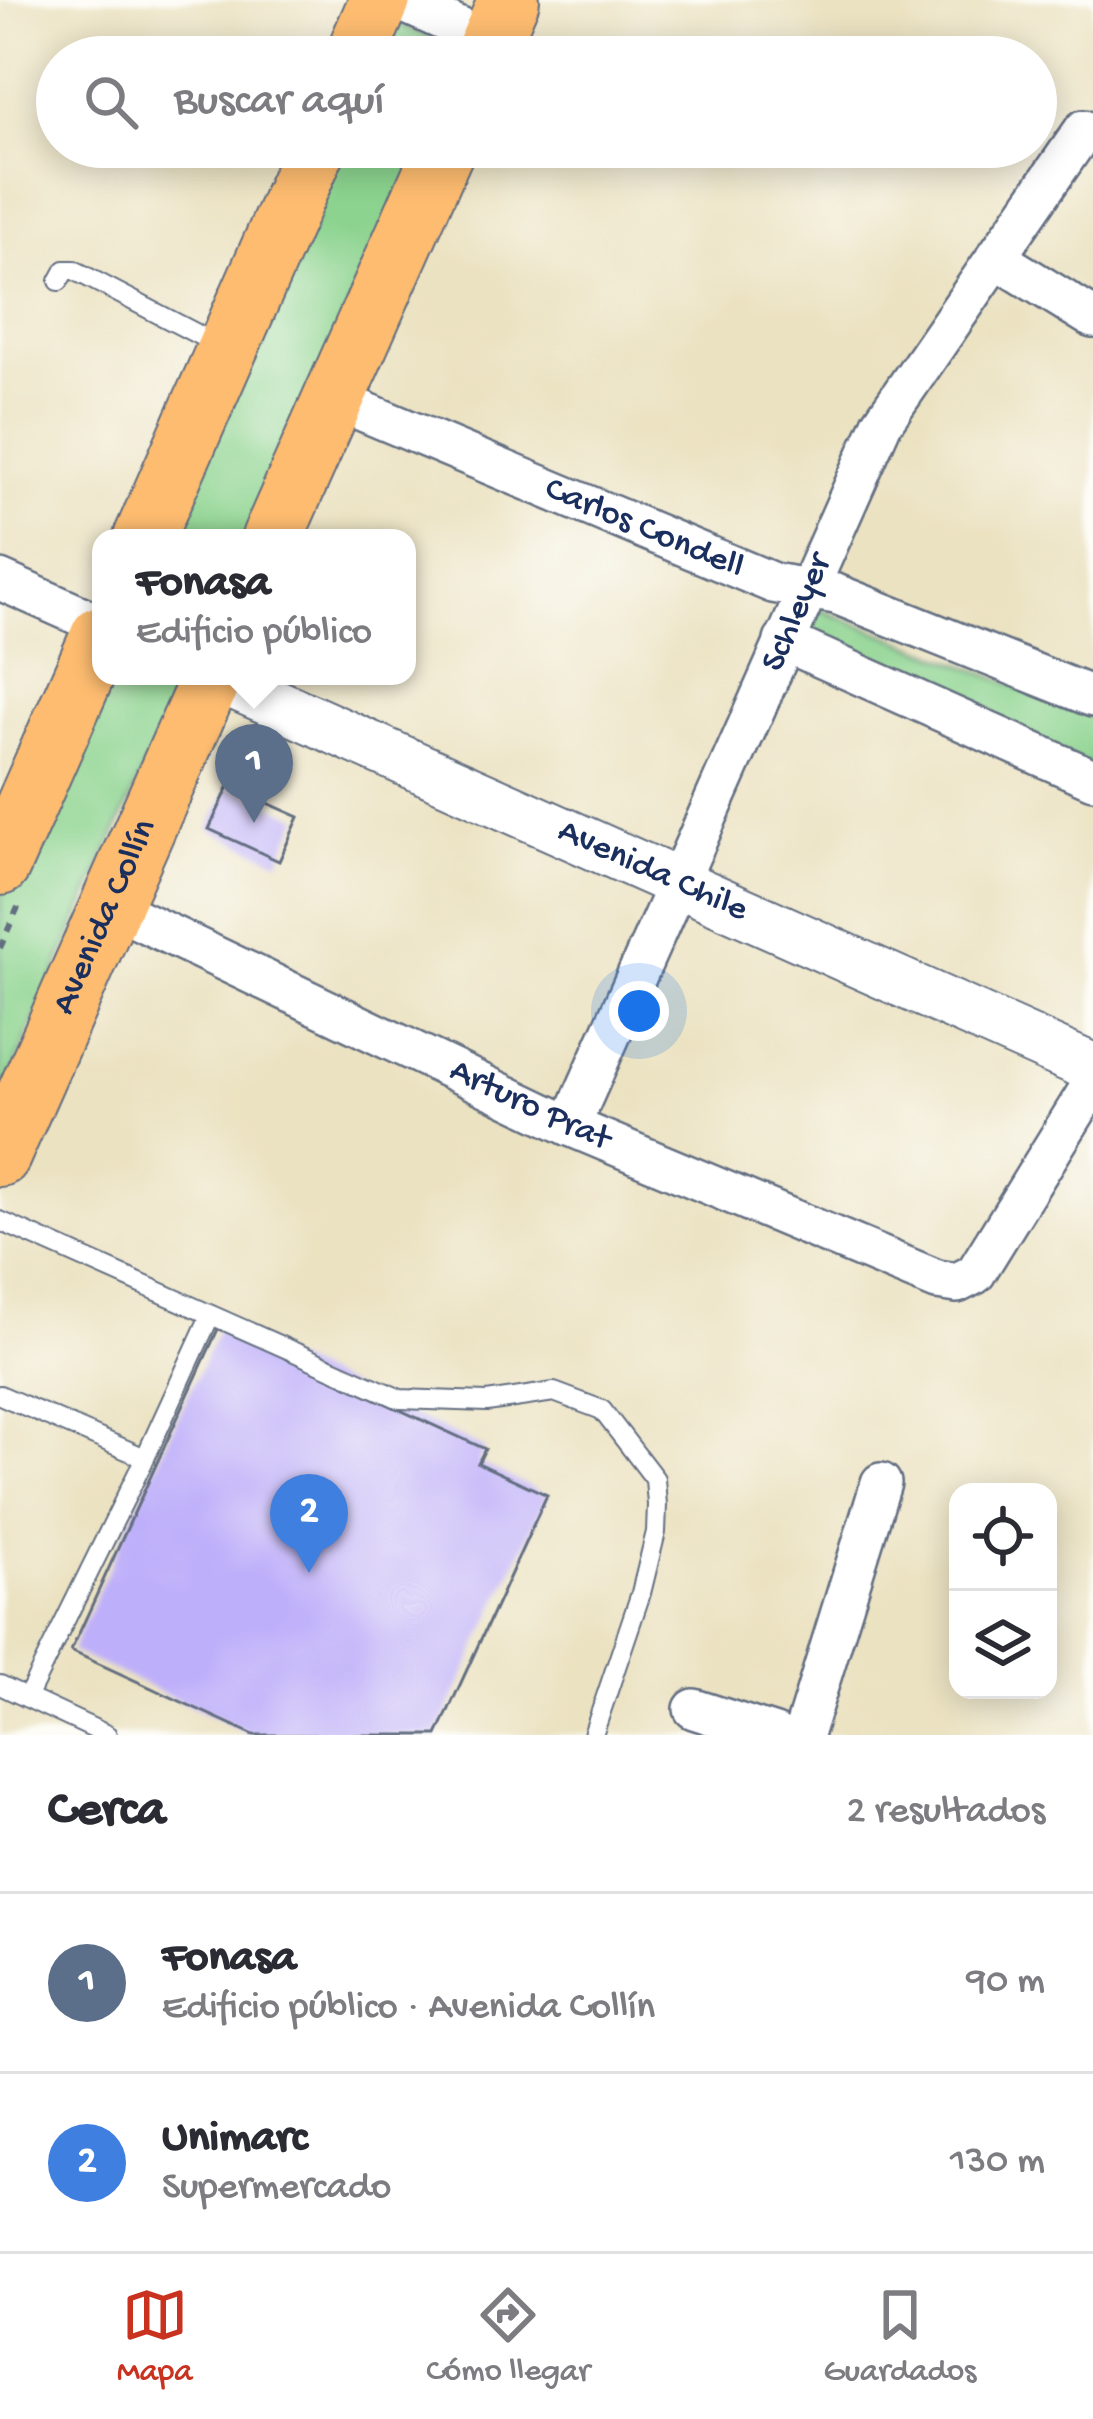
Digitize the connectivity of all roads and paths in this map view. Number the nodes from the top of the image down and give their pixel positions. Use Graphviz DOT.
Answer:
graph roads {
  1 [pos="380,0"];
  2 [pos="398,0"];
  3 [pos="495,33"];
  4 [pos="364,36"];
  5 [pos="1084,130"];
  6 [pos="307,168"];
  7 [pos="436,168"];
  8 [pos="996,258"];
  9 [pos="59,281"];
  10 [pos="1093,318"];
  11 [pos="227,349"];
  12 [pos="334,399"];
  13 [pos="148,529"];
  14 [pos="276,529"];
  15 [pos="0,580"];
  16 [pos="807,589"];
  17 [pos="92,621"];
  18 [pos="784,641"];
  19 [pos="92,656"];
  20 [pos="209,685"];
  21 [pos="233,685"];
  22 [pos="1093,697"];
  23 [pos="1093,778"];
  24 [pos="0,866"];
  25 [pos="678,884"];
  26 [pos="110,906"];
  27 [pos="1093,1069"];
  28 [pos="1093,1083"];
  29 [pos="570,1126"];
  30 [pos="0,1156"];
  31 [pos="0,1221"];
  32 [pos="210,1316"];
  33 [pos="0,1395"];
  34 [pos="146,1458"];
  35 [pos="881,1483"];
  36 [pos="0,1685"];
  37 [pos="28,1698"];
  38 [pos="694,1709"];
  39 [pos="107,1735"];
  40 [pos="593,1735"];
  41 [pos="775,1735"];
  42 [pos="803,1735"];
  1 -- 4 [label="main road"];
  2 -- 3 [label="street"];
  5 -- 8 [label="street, Schleyer"];
  6 -- 11 [label="main road"];
  7 -- 12 [label="main road"];
  8 -- 10 [label="street"];
  8 -- 16 [label="street, Schleyer"];
  9 -- 11 [label="lane"];
  11 -- 13 [label="main road"];
  12 -- 14 [label="main road"];
  12 -- 16 [label="street, Carlos Condell"];
  15 -- 17 [label="street"];
  16 -- 18 [label="street, Schleyer"];
  16 -- 22 [label="street, Carlos Condell"];
  18 -- 23 [label="street"];
  18 -- 25 [label="street, Schleyer"];
  19 -- 24 [label="main road"];
  20 -- 26 [label="main road, Avenida Collín"];
  21 -- 25 [label="street, Avenida Chile"];
  25 -- 27 [label="street, Avenida Chile"];
  25 -- 29 [label="street, Schleyer"];
  26 -- 29 [label="street, Arturo Prat"];
  26 -- 30 [label="main road, Avenida Collín"];
  28 -- 29 [label="street, Arturo Prat"];
  31 -- 32 [label="lane"];
  32 -- 34 [label="lane"];
  32 -- 40 [label="lane"];
  33 -- 34 [label="lane"];
  34 -- 37 [label="lane"];
  35 -- 42 [label="street"];
  36 -- 37 [label="lane"];
  37 -- 39 [label="lane"];
  38 -- 41 [label="street"];
}
